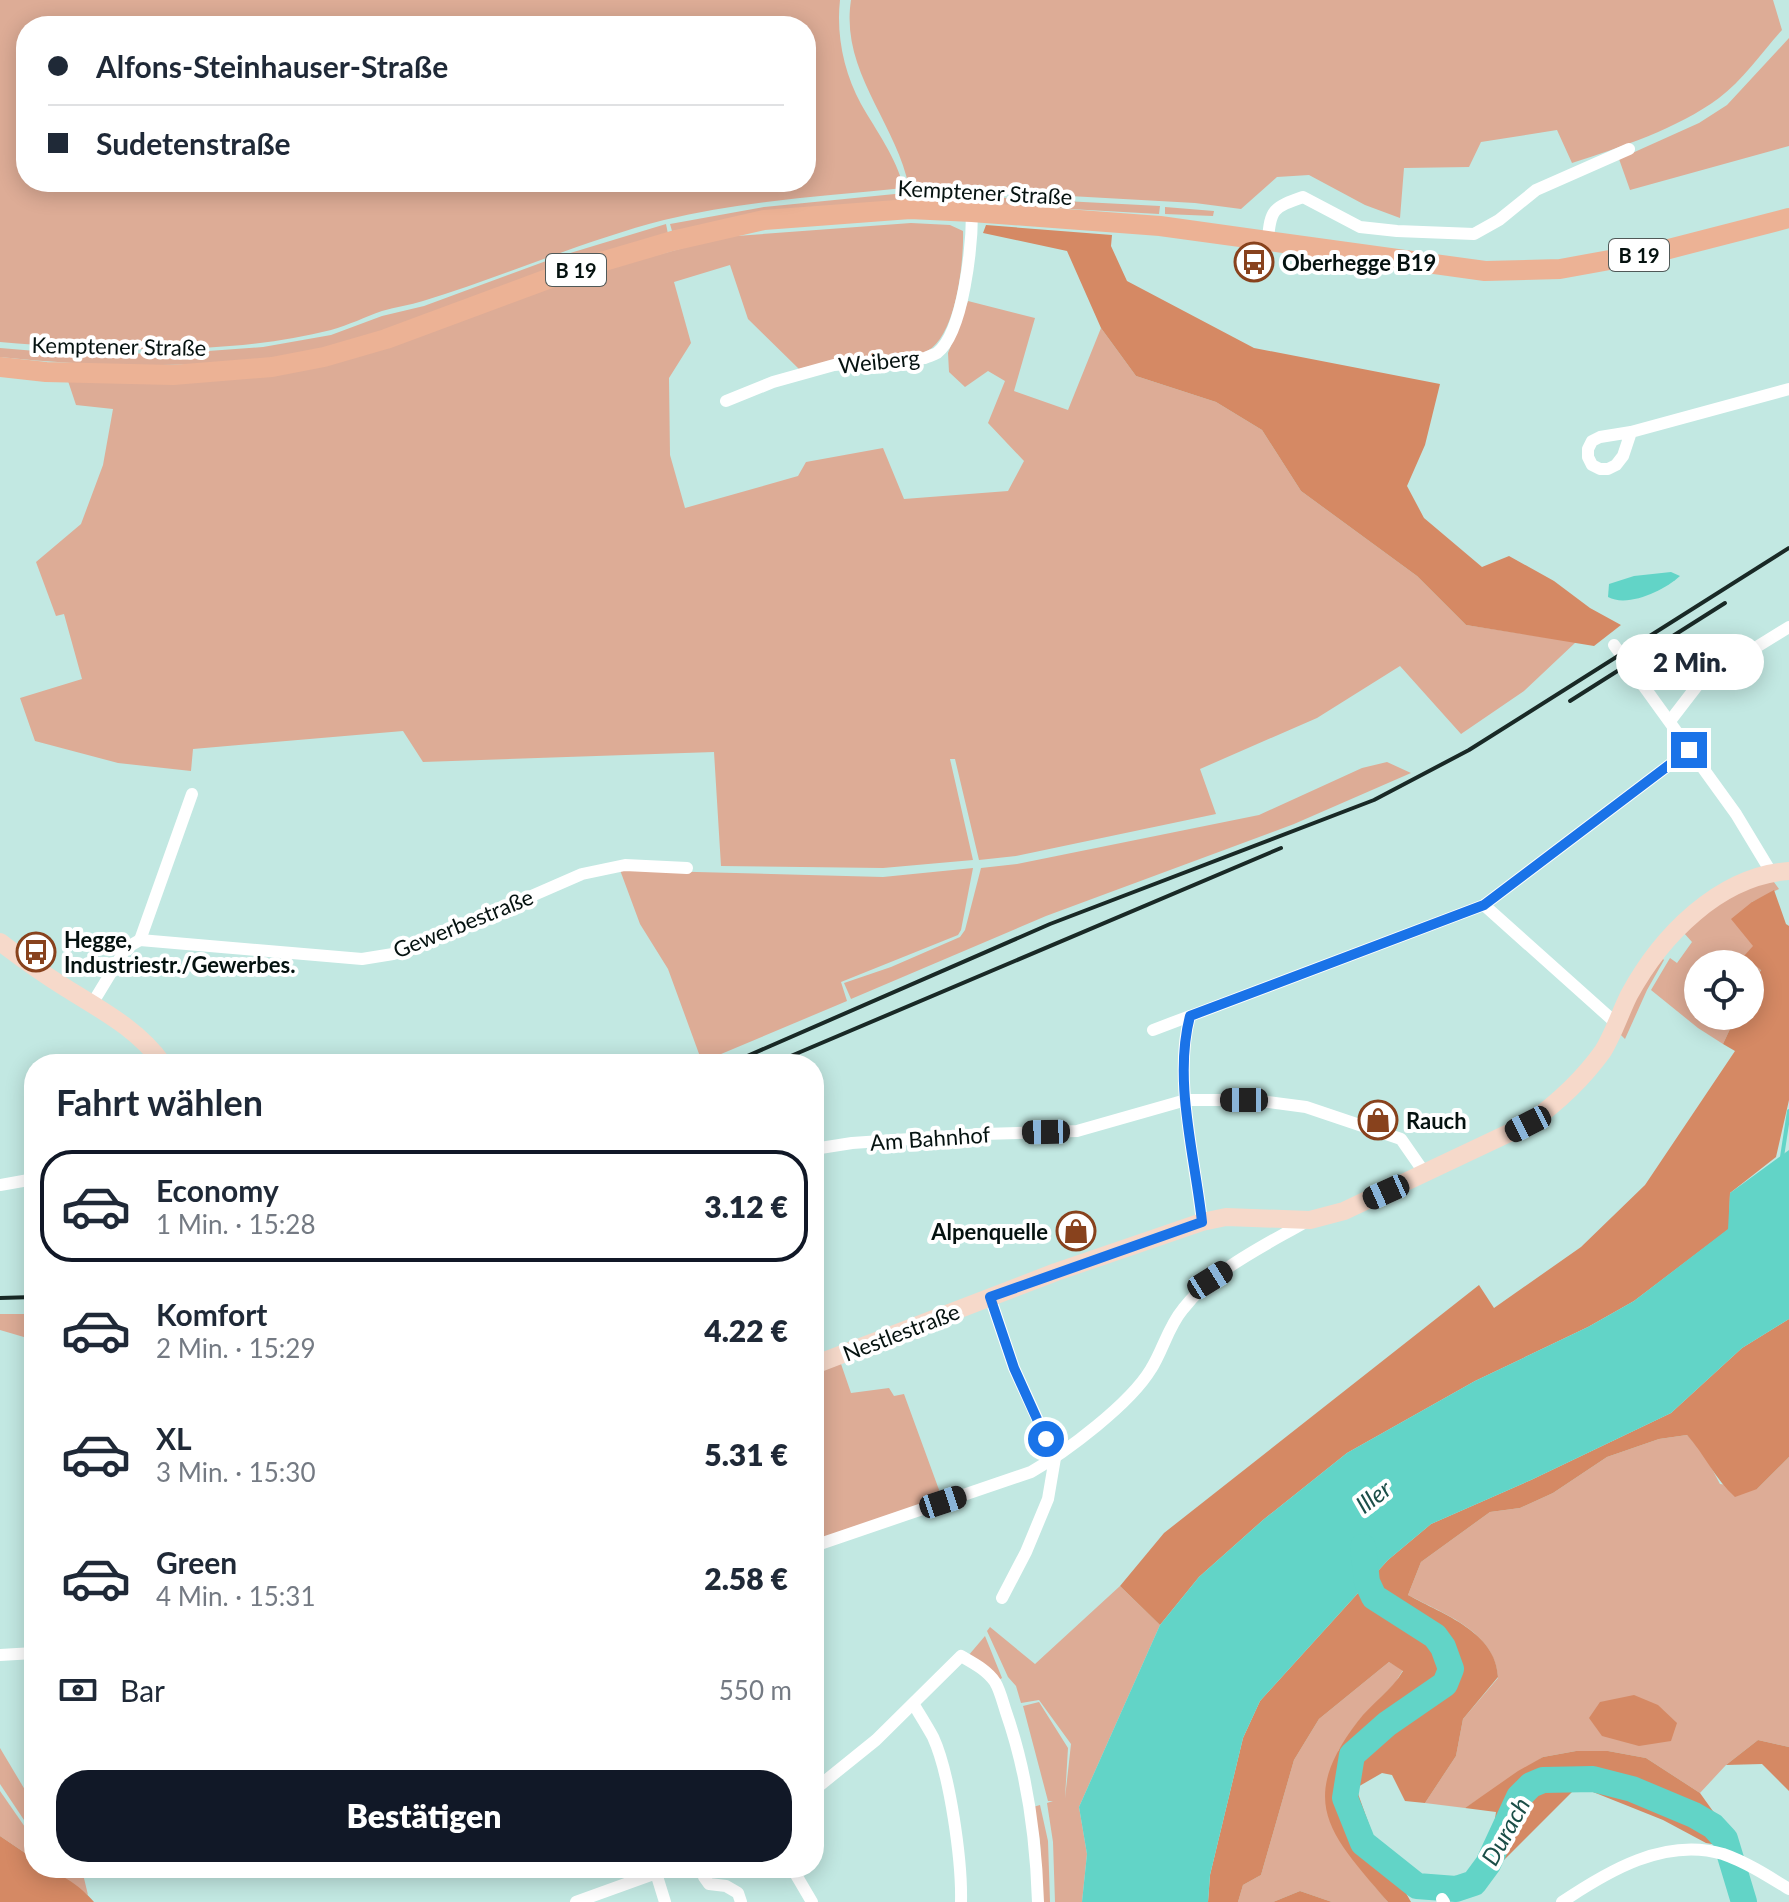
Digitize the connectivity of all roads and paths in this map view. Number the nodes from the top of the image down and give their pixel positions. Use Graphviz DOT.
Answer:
graph roads {
  1 [pos="1629,149"];
  2 [pos="972,212"];
  3 [pos="1789,218"];
  4 [pos="1268,240"];
  5 [pos="0,367"];
  6 [pos="1789,389"];
  7 [pos="726,401"];
  8 [pos="1631,432"];
  9 [pos="1789,627"];
  10 [pos="1614,645"];
  11 [pos="1670,721"];
  12 [pos="1689,750"];
  13 [pos="192,794"];
  14 [pos="687,868"];
  15 [pos="1780,872"];
  16 [pos="1484,905"];
  17 [pos="140,940"];
  18 [pos="0,942"];
  19 [pos="92,1004"];
  20 [pos="1190,1016"];
  21 [pos="1617,1024"];
  22 [pos="1153,1030"];
  23 [pos="156,1054"];
  24 [pos="1186,1100"];
  25 [pos="824,1147"];
  26 [pos="1426,1175"];
  27 [pos="24,1181"];
  28 [pos="0,1185"];
  29 [pos="1310,1220"];
  30 [pos="1202,1222"];
  31 [pos="990,1297"];
  32 [pos="824,1361"];
  33 [pos="1055,1458"];
  34 [pos="824,1543"];
  35 [pos="1002,1598"];
  36 [pos="24,1654"];
  37 [pos="0,1655"];
  38 [pos="914,1705"];
  39 [pos="824,1782"];
  40 [pos="642,1878"];
  41 [pos="658,1878"];
  42 [pos="705,1878"];
  43 [pos="798,1878"];
  44 [pos="1789,1889"];
  45 [pos="576,1902"];
  46 [pos="665,1902"];
  47 [pos="741,1902"];
  48 [pos="812,1902"];
  49 [pos="961,1902"];
  50 [pos="1038,1902"];
  51 [pos="1562,1902"];
  1 -- 4 [label="street"];
  2 -- 4 [label="main road, Kemptener Straße / B 19"];
  2 -- 5 [label="main road, Kemptener Straße / B 19"];
  2 -- 7 [label="street, Weiberg"];
  3 -- 4 [label="main road, Kemptener Straße / B 19"];
  6 -- 8 [label="street"];
  9 -- 11 [label="street"];
  10 -- 11 [label="street"];
  11 -- 12 [label="street"];
  12 -- 15 [label="street"];
  12 -- 16 [label="street"];
  13 -- 17 [label="street"];
  14 -- 17 [label="street, Gewerbestraße"];
  15 -- 21 [label="street, Nestlestraße"];
  16 -- 20 [label="street"];
  16 -- 21 [label="street"];
  17 -- 19 [label="street"];
  18 -- 19 [label="street"];
  19 -- 23 [label="street"];
  20 -- 22 [label="street"];
  20 -- 24 [label="street"];
  21 -- 26 [label="street, Nestlestraße"];
  24 -- 25 [label="street, Am Bahnhof"];
  24 -- 26 [label="street, Am Bahnhof"];
  24 -- 30 [label="street"];
  26 -- 29 [label="street, Nestlestraße"];
  27 -- 28 [label="street"];
  29 -- 30 [label="street, Nestlestraße"];
  29 -- 33 [label="street"];
  30 -- 31 [label="street, Nestlestraße"];
  31 -- 32 [label="street, Nestlestraße"];
  31 -- 33 [label="street"];
  33 -- 34 [label="street"];
  33 -- 35 [label="street"];
  36 -- 37 [label="street"];
  38 -- 39 [label="street"];
  38 -- 49 [label="street"];
  38 -- 50 [label="street"];
  40 -- 45 [label="street"];
  41 -- 46 [label="street"];
  42 -- 47 [label="street"];
  43 -- 48 [label="street"];
  44 -- 51 [label="street"];
}
